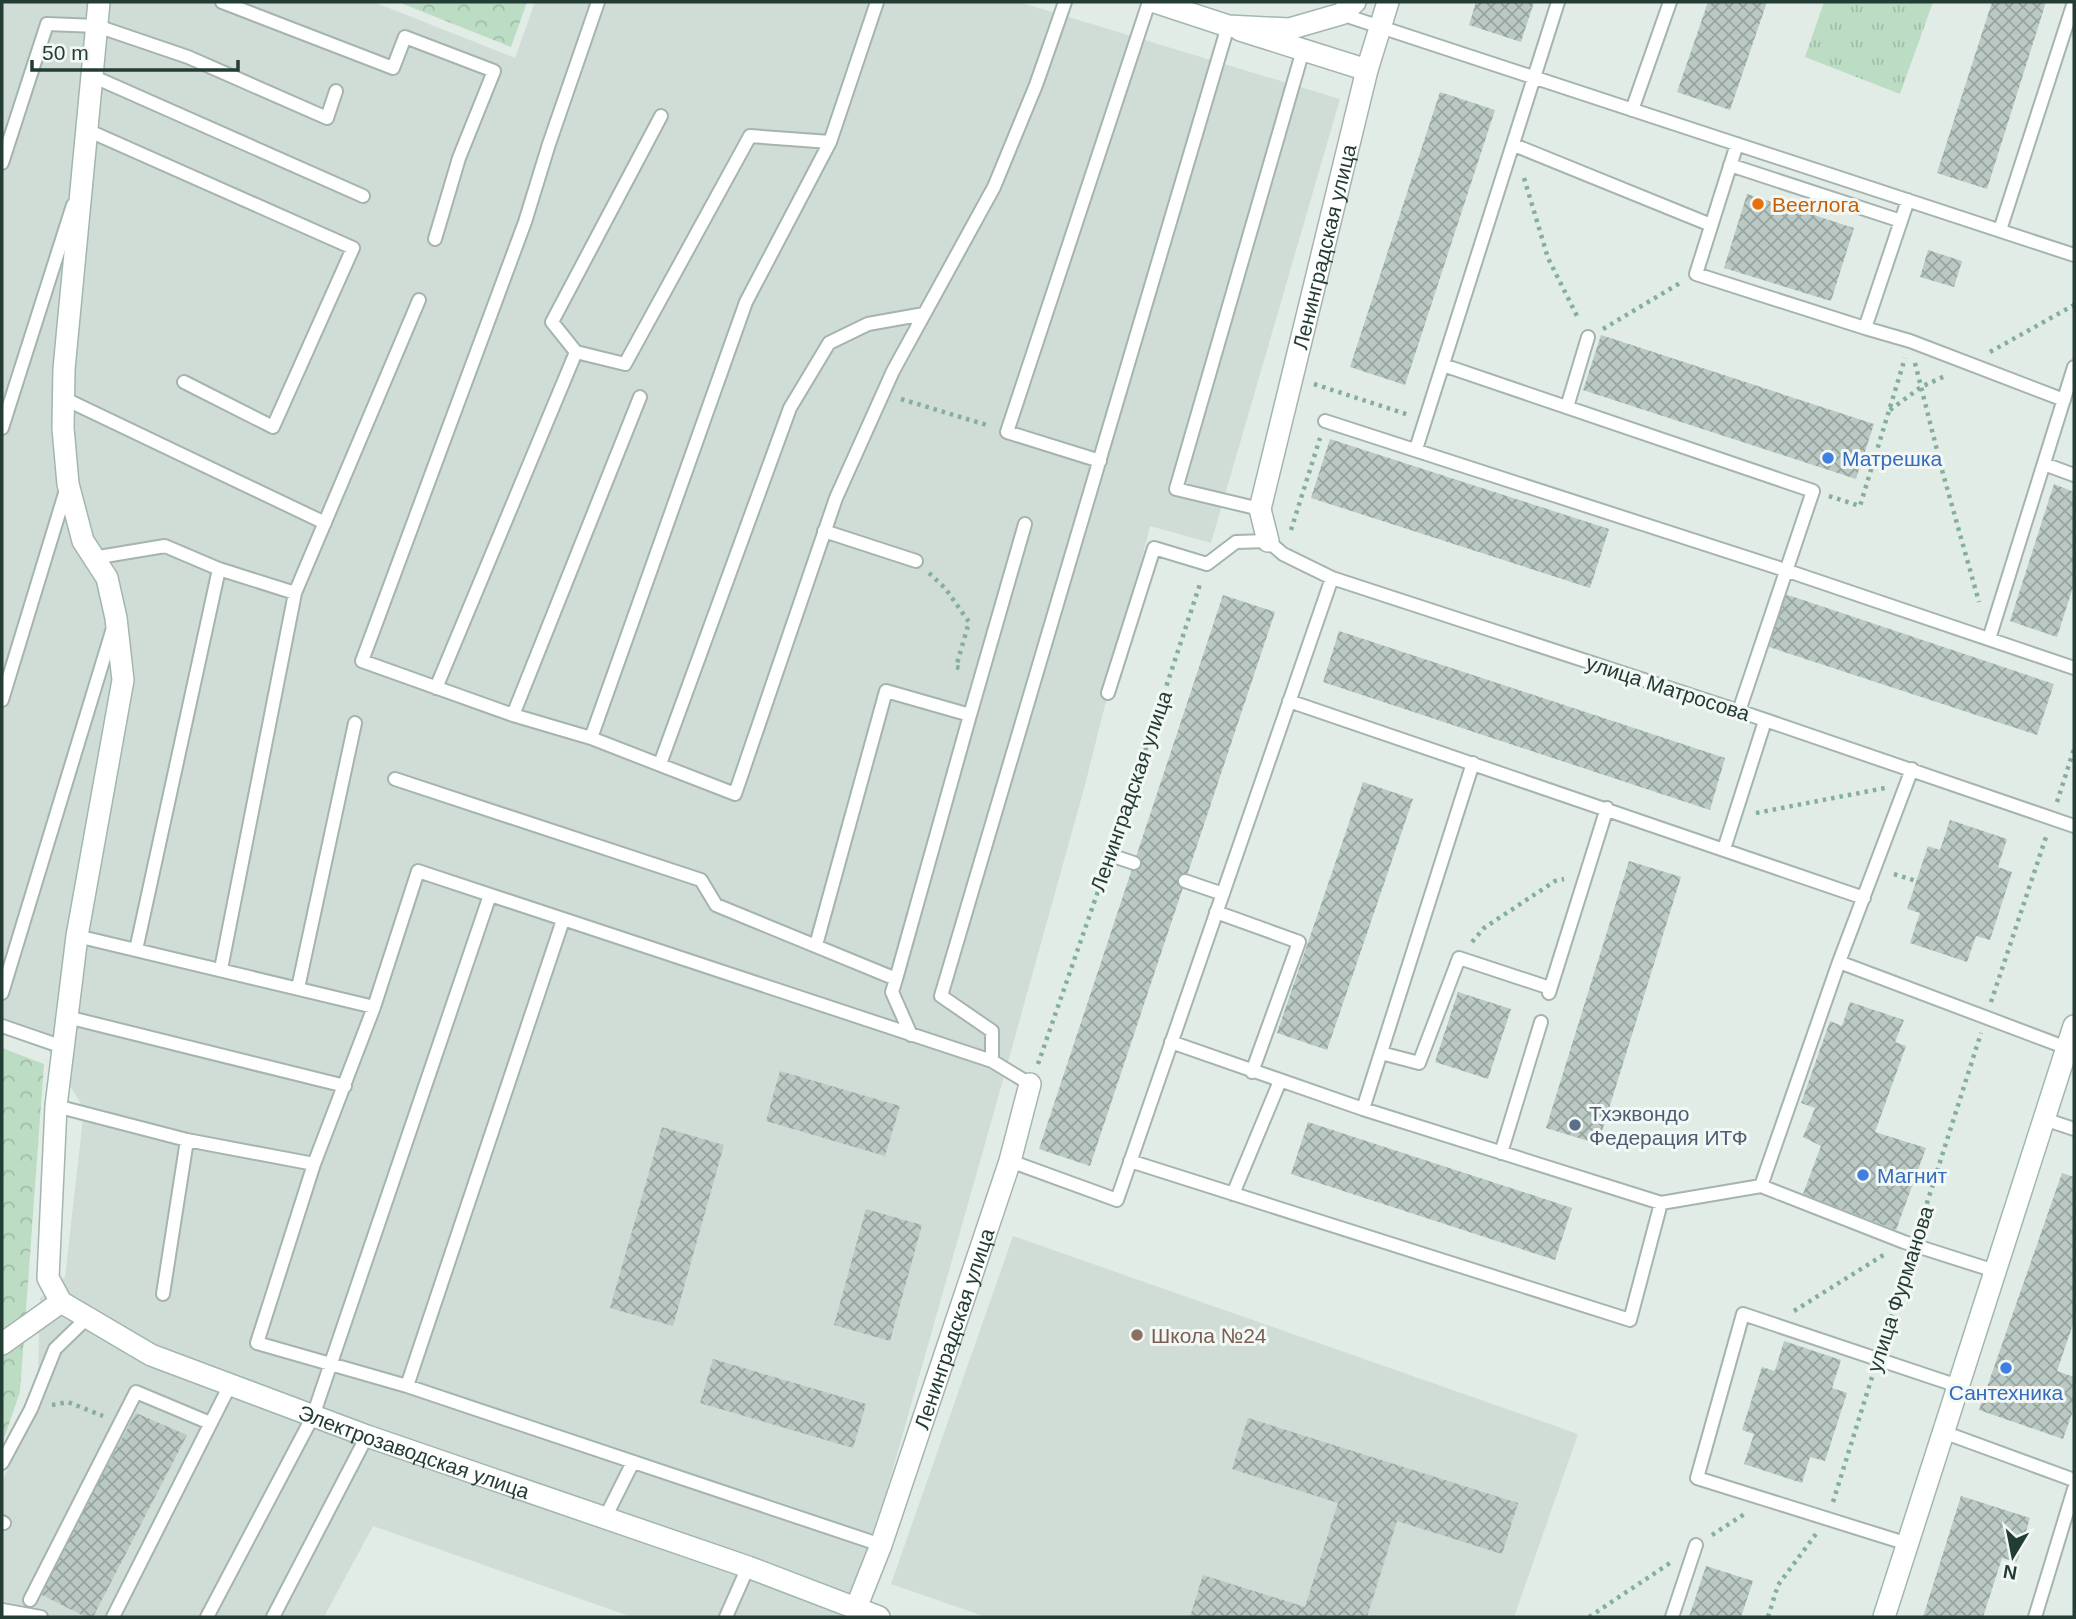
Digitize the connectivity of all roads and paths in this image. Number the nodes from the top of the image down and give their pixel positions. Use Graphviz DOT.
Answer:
graph roads {
  1 [pos="99,2"];
  2 [pos="222,2"];
  3 [pos="598,2"];
  4 [pos="877,2"];
  5 [pos="1065,2"];
  6 [pos="1149,2"];
  7 [pos="1155,2"];
  8 [pos="1388,2"];
  9 [pos="1558,2"];
  10 [pos="1670,2"];
  11 [pos="2074,2"];
  12 [pos="1348,8"];
  13 [pos="97,26"];
  14 [pos="1228,26"];
  15 [pos="1381,28"];
  16 [pos="1303,50"];
  17 [pos="1367,70"];
  18 [pos="92,76"];
  19 [pos="1534,76"];
  20 [pos="336,91"];
  21 [pos="1632,110"];
  22 [pos="661,116"];
  23 [pos="86,130"];
  24 [pos="830,142"];
  25 [pos="1737,144"];
  26 [pos="1514,145"];
  27 [pos="2,163"];
  28 [pos="1730,165"];
  29 [pos="82,174"];
  30 [pos="363,196"];
  31 [pos="1908,200"];
  32 [pos="1901,221"];
  33 [pos="1711,225"];
  34 [pos="2000,230"];
  35 [pos="435,239"];
  36 [pos="2074,254"];
  37 [pos="1696,274"];
  38 [pos="419,300"];
  39 [pos="924,314"];
  40 [pos="1865,328"];
  41 [pos="1588,337"];
  42 [pos="1910,341"];
  43 [pos="576,352"];
  44 [pos="1443,365"];
  45 [pos="2074,367"];
  46 [pos="1293,377"];
  47 [pos="184,382"];
  48 [pos="883,394"];
  49 [pos="640,397"];
  50 [pos="63,398"];
  51 [pos="2064,400"];
  52 [pos="1567,407"];
  53 [pos="1425,420"];
  54 [pos="1325,421"];
  55 [pos="2,428"];
  56 [pos="1007,432"];
  57 [pos="1416,449"];
  58 [pos="1100,461"];
  59 [pos="2044,464"];
  60 [pos="2074,475"];
  61 [pos="68,484"];
  62 [pos="1813,491"];
  63 [pos="1260,509"];
  64 [pos="325,523"];
  65 [pos="1025,524"];
  66 [pos="824,531"];
  67 [pos="1275,547"];
  68 [pos="93,558"];
  69 [pos="916,561"];
  70 [pos="1207,564"];
  71 [pos="219,569"];
  72 [pos="1785,570"];
  73 [pos="1332,578"];
  74 [pos="295,593"];
  75 [pos="116,618"];
  76 [pos="1989,639"];
  77 [pos="2074,668"];
  78 [pos="981,674"];
  79 [pos="436,688"];
  80 [pos="1108,693"];
  81 [pos="2,700"];
  82 [pos="1289,701"];
  83 [pos="1739,711"];
  84 [pos="513,715"];
  85 [pos="970,715"];
  86 [pos="1765,721"];
  87 [pos="355,723"];
  88 [pos="591,738"];
  89 [pos="2074,749"];
  90 [pos="1473,763"];
  91 [pos="660,764"];
  92 [pos="1912,769"];
  93 [pos="395,779"];
  94 [pos="1607,808"];
  95 [pos="1735,816"];
  96 [pos="2053,818"];
  97 [pos="2074,826"];
  98 [pos="1724,849"];
  99 [pos="1110,855"];
  100 [pos="1134,863"];
  101 [pos="1586,875"];
  102 [pos="1185,881"];
  103 [pos="1223,894"];
  104 [pos="490,895"];
  105 [pos="1864,898"];
  106 [pos="1216,912"];
  107 [pos="563,920"];
  108 [pos="77,936"];
  109 [pos="816,945"];
  110 [pos="135,950"];
  111 [pos="1459,958"];
  112 [pos="1839,962"];
  113 [pos="220,970"];
  114 [pos="896,979"];
  115 [pos="298,988"];
  116 [pos="2,993"];
  117 [pos="374,1007"];
  118 [pos="67,1017"];
  119 [pos="1986,1017"];
  120 [pos="1541,1022"];
  121 [pos="2,1026"];
  122 [pos="2074,1026"];
  123 [pos="911,1035"];
  124 [pos="1171,1042"];
  125 [pos="63,1047"];
  126 [pos="2067,1048"];
  127 [pos="1381,1054"];
  128 [pos="992,1061"];
  129 [pos="1252,1072"];
  130 [pos="1280,1081"];
  131 [pos="1030,1084"];
  132 [pos="345,1086"];
  133 [pos="56,1106"];
  134 [pos="1363,1109"];
  135 [pos="2044,1119"];
  136 [pos="2074,1129"];
  137 [pos="187,1140"];
  138 [pos="1501,1153"];
  139 [pos="1010,1161"];
  140 [pos="1130,1161"];
  141 [pos="314,1164"];
  142 [pos="1761,1186"];
  143 [pos="1233,1194"];
  144 [pos="1661,1203"];
  145 [pos="1909,1243"];
  146 [pos="1995,1271"];
  147 [pos="163,1294"];
  148 [pos="61,1302"];
  149 [pos="87,1318"];
  150 [pos="1773,1324"];
  151 [pos="2,1344"];
  152 [pos="1877,1359"];
  153 [pos="331,1363"];
  154 [pos="230,1385"];
  155 [pos="407,1386"];
  156 [pos="1958,1386"];
  157 [pos="30,1409"];
  158 [pos="313,1416"];
  159 [pos="210,1423"];
  160 [pos="120,1424"];
  161 [pos="1943,1433"];
  162 [pos="367,1436"];
  163 [pos="633,1462"];
  164 [pos="2,1463"];
  165 [pos="2074,1480"];
  166 [pos="2074,1489"];
  167 [pos="604,1518"];
  168 [pos="1827,1519"];
  169 [pos="1908,1544"];
  170 [pos="881,1545"];
  171 [pos="1696,1545"];
  172 [pos="748,1567"];
  173 [pos="30,1600"];
  174 [pos="856,1608"];
  175 [pos="2,1610"];
  176 [pos="41,1617"];
  177 [pos="113,1617"];
  178 [pos="207,1617"];
  179 [pos="273,1617"];
  180 [pos="726,1617"];
  181 [pos="879,1617"];
  182 [pos="1672,1617"];
  183 [pos="1768,1617"];
  184 [pos="1884,1617"];
  185 [pos="2035,1617"];
  1 -- 13 [label="street"];
  2 -- 35 [label="lane"];
  3 -- 79 [label="lane"];
  4 -- 24 [label="lane"];
  5 -- 39 [label="lane"];
  6 -- 56 [label="lane"];
  7 -- 14 [label="street"];
  8 -- 15 [label="street, Ленинградская улица"];
  9 -- 19 [label="lane"];
  10 -- 21 [label="lane"];
  11 -- 34 [label="lane"];
  12 -- 14 [label="street"];
  12 -- 15 [label="lane"];
  13 -- 18 [label="street"];
  13 -- 20 [label="lane"];
  13 -- 27 [label="lane"];
  14 -- 16 [label="street"];
  14 -- 58 [label="lane"];
  15 -- 17 [label="street, Ленинградская улица"];
  15 -- 19 [label="lane"];
  16 -- 17 [label="street"];
  16 -- 63 [label="lane"];
  17 -- 46 [label="street, Ленинградская улица"];
  18 -- 23 [label="street"];
  18 -- 30 [label="lane"];
  19 -- 21 [label="lane"];
  19 -- 26 [label="lane"];
  21 -- 25 [label="lane"];
  22 -- 43 [label="lane"];
  23 -- 29 [label="street"];
  23 -- 47 [label="lane"];
  24 -- 43 [label="lane"];
  24 -- 88 [label="lane"];
  25 -- 28 [label="lane"];
  25 -- 31 [label="lane"];
  26 -- 33 [label="lane"];
  26 -- 41 [label="path"];
  26 -- 44 [label="lane"];
  28 -- 32 [label="lane"];
  28 -- 33 [label="lane"];
  29 -- 50 [label="street"];
  29 -- 55 [label="lane"];
  31 -- 32 [label="lane"];
  31 -- 34 [label="lane"];
  32 -- 40 [label="lane"];
  33 -- 37 [label="lane"];
  34 -- 36 [label="lane"];
  37 -- 40 [label="lane"];
  37 -- 41 [label="path"];
  38 -- 64 [label="lane"];
  39 -- 48 [label="lane"];
  39 -- 91 [label="lane"];
  40 -- 42 [label="lane"];
  41 -- 52 [label="lane"];
  42 -- 51 [label="lane"];
  42 -- 62 [label="path"];
  42 -- 76 [label="path"];
  43 -- 79 [label="lane"];
  44 -- 52 [label="lane"];
  44 -- 53 [label="lane"];
  45 -- 51 [label="lane"];
  46 -- 53 [label="path"];
  46 -- 63 [label="street, Ленинградская улица"];
  48 -- 56 [label="path"];
  48 -- 66 [label="lane"];
  49 -- 84 [label="lane"];
  50 -- 61 [label="street"];
  50 -- 64 [label="lane"];
  51 -- 59 [label="lane"];
  52 -- 62 [label="lane"];
  53 -- 57 [label="lane"];
  54 -- 57 [label="lane"];
  54 -- 67 [label="path"];
  56 -- 58 [label="lane"];
  57 -- 72 [label="lane"];
  58 -- 128 [label="lane"];
  59 -- 60 [label="lane"];
  59 -- 76 [label="lane"];
  61 -- 68 [label="street"];
  61 -- 81 [label="lane"];
  62 -- 72 [label="lane"];
  63 -- 67 [label="street, Ленинградская улица"];
  64 -- 74 [label="lane"];
  65 -- 78 [label="lane"];
  66 -- 69 [label="lane"];
  66 -- 91 [label="lane"];
  67 -- 70 [label="lane"];
  67 -- 73 [label="lane, улица Матросова"];
  68 -- 71 [label="lane"];
  68 -- 75 [label="street"];
  69 -- 78 [label="path"];
  70 -- 80 [label="lane"];
  70 -- 99 [label="path, Ленинградская улица"];
  71 -- 74 [label="lane"];
  71 -- 110 [label="lane"];
  72 -- 76 [label="lane"];
  72 -- 83 [label="lane"];
  73 -- 82 [label="lane"];
  73 -- 83 [label="lane, улица Матросова"];
  74 -- 113 [label="lane"];
  75 -- 108 [label="street"];
  75 -- 116 [label="lane"];
  76 -- 77 [label="lane"];
  78 -- 85 [label="lane"];
  79 -- 84 [label="lane"];
  82 -- 90 [label="lane"];
  82 -- 103 [label="lane"];
  83 -- 86 [label="lane, улица Матросова"];
  84 -- 88 [label="lane"];
  85 -- 109 [label="lane"];
  85 -- 114 [label="lane"];
  86 -- 92 [label="lane, улица Матросова"];
  86 -- 95 [label="lane"];
  87 -- 115 [label="lane"];
  88 -- 91 [label="lane"];
  89 -- 96 [label="path, улица Фурманова"];
  90 -- 94 [label="lane"];
  90 -- 127 [label="lane"];
  92 -- 95 [label="path"];
  92 -- 96 [label="lane, улица Матросова"];
  92 -- 105 [label="lane"];
  93 -- 109 [label="lane"];
  94 -- 98 [label="lane"];
  94 -- 101 [label="lane"];
  95 -- 98 [label="lane"];
  96 -- 97 [label="lane, улица Матросова"];
  96 -- 119 [label="path, улица Фурманова"];
  98 -- 105 [label="lane"];
  99 -- 100 [label="lane"];
  99 -- 131 [label="path, Ленинградская улица"];
  101 -- 111 [label="path"];
  101 -- 111 [label="lane"];
  102 -- 103 [label="lane"];
  103 -- 106 [label="lane"];
  104 -- 107 [label="lane"];
  104 -- 117 [label="lane"];
  104 -- 153 [label="lane"];
  105 -- 112 [label="lane"];
  106 -- 124 [label="lane"];
  106 -- 129 [label="lane"];
  107 -- 123 [label="lane"];
  107 -- 155 [label="lane"];
  108 -- 110 [label="lane"];
  108 -- 118 [label="street"];
  109 -- 114 [label="lane"];
  110 -- 113 [label="lane"];
  111 -- 127 [label="lane"];
  112 -- 119 [label="lane"];
  112 -- 142 [label="lane"];
  113 -- 115 [label="lane"];
  114 -- 123 [label="lane"];
  115 -- 117 [label="lane"];
  117 -- 132 [label="lane"];
  118 -- 125 [label="street"];
  118 -- 132 [label="lane"];
  119 -- 126 [label="lane"];
  119 -- 145 [label="path, улица Фурманова"];
  120 -- 138 [label="lane"];
  121 -- 125 [label="lane"];
  122 -- 126 [label="street"];
  123 -- 128 [label="lane"];
  124 -- 129 [label="lane"];
  124 -- 140 [label="lane"];
  125 -- 133 [label="street"];
  126 -- 135 [label="street"];
  127 -- 134 [label="lane"];
  128 -- 131 [label="lane"];
  129 -- 130 [label="lane"];
  130 -- 134 [label="lane"];
  130 -- 143 [label="lane"];
  131 -- 139 [label="street, Ленинградская улица"];
  132 -- 141 [label="lane"];
  133 -- 137 [label="lane"];
  133 -- 148 [label="street"];
  134 -- 138 [label="lane"];
  135 -- 136 [label="lane"];
  135 -- 146 [label="street"];
  137 -- 141 [label="lane"];
  137 -- 147 [label="lane"];
  138 -- 144 [label="lane"];
  139 -- 140 [label="lane"];
  139 -- 170 [label="street, Ленинградская улица"];
  140 -- 143 [label="lane"];
  141 -- 153 [label="lane"];
  142 -- 144 [label="lane"];
  142 -- 145 [label="lane"];
  143 -- 144 [label="lane"];
  145 -- 146 [label="lane"];
  145 -- 150 [label="path"];
  145 -- 152 [label="path, улица Фурманова"];
  146 -- 156 [label="street"];
  148 -- 149 [label="street, Электрозаводская улица"];
  148 -- 151 [label="street"];
  149 -- 154 [label="street, Электрозаводская улица"];
  149 -- 157 [label="lane"];
  150 -- 152 [label="lane"];
  150 -- 168 [label="lane"];
  152 -- 156 [label="lane"];
  152 -- 168 [label="path, улица Фурманова"];
  153 -- 155 [label="lane"];
  153 -- 158 [label="lane"];
  154 -- 158 [label="street, Электрозаводская улица"];
  154 -- 159 [label="lane"];
  155 -- 163 [label="lane"];
  156 -- 161 [label="street"];
  157 -- 160 [label="path"];
  157 -- 164 [label="lane"];
  158 -- 162 [label="street, Электрозаводская улица"];
  158 -- 178 [label="lane"];
  159 -- 160 [label="lane"];
  159 -- 177 [label="lane"];
  160 -- 173 [label="lane"];
  161 -- 165 [label="lane"];
  161 -- 169 [label="street"];
  162 -- 167 [label="street, Электрозаводская улица"];
  162 -- 179 [label="lane"];
  163 -- 167 [label="lane"];
  163 -- 170 [label="lane"];
  166 -- 185 [label="lane"];
  167 -- 172 [label="street, Электрозаводская улица"];
  168 -- 169 [label="lane"];
  168 -- 183 [label="path, улица Фурманова"];
  169 -- 184 [label="street"];
  170 -- 174 [label="street, Ленинградская улица"];
  171 -- 182 [label="lane"];
  172 -- 174 [label="street, Электрозаводская улица"];
  172 -- 180 [label="lane"];
  174 -- 181 [label="street, Электрозаводская улица"];
  175 -- 176 [label="lane"];
}
